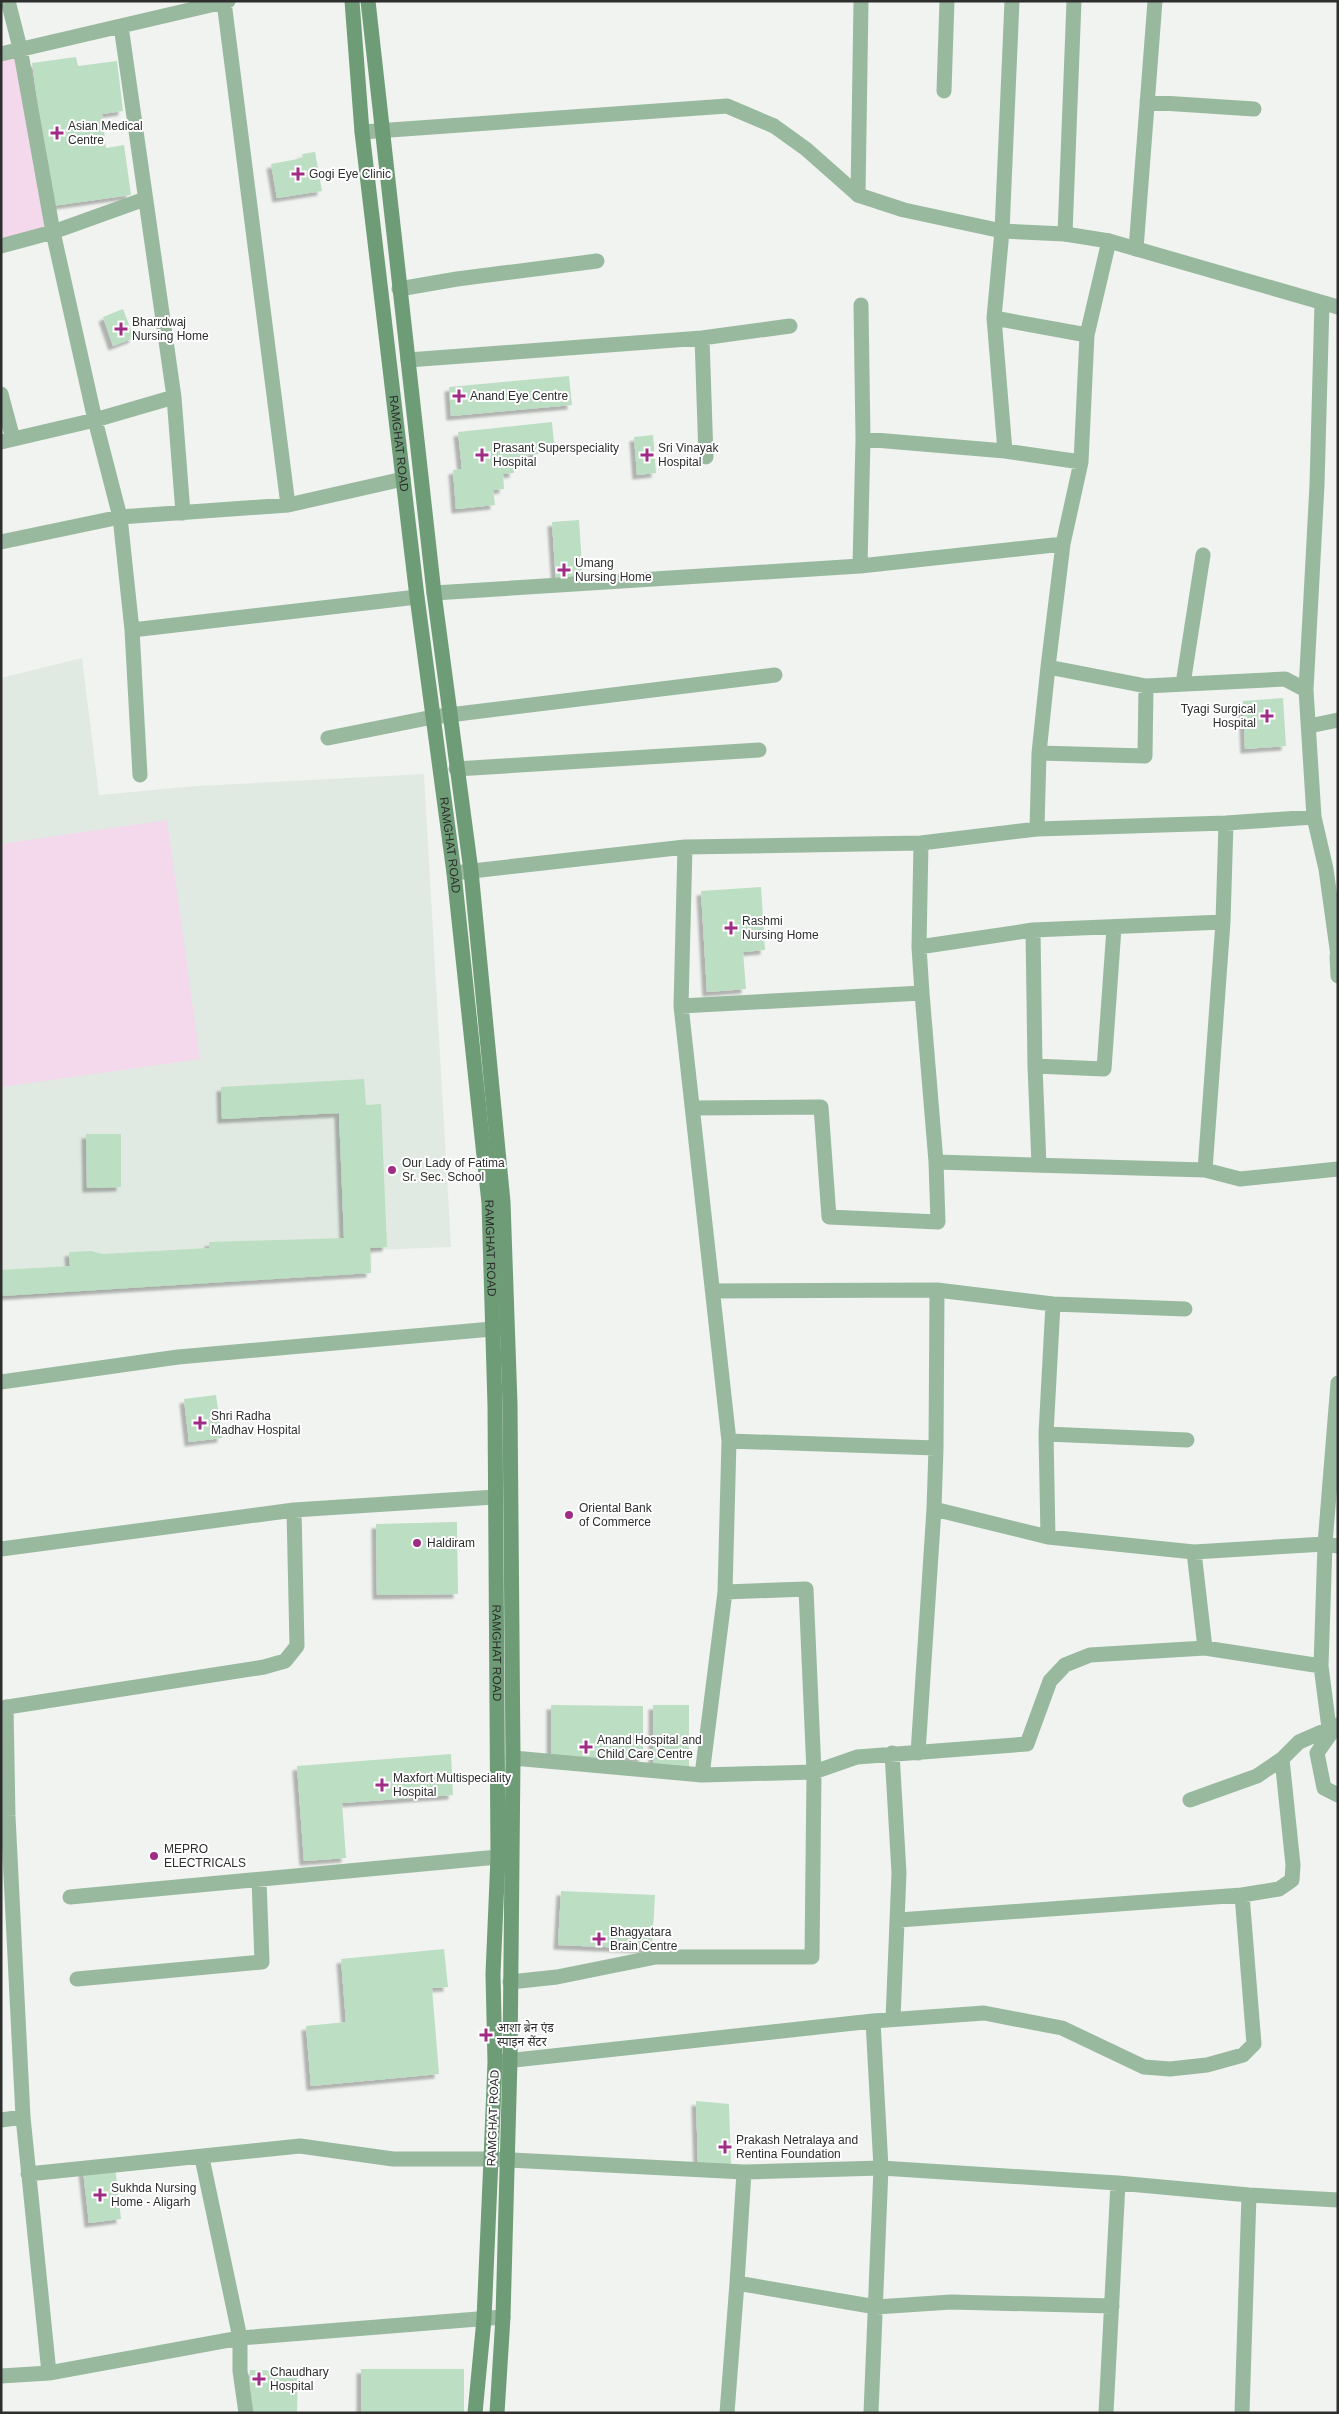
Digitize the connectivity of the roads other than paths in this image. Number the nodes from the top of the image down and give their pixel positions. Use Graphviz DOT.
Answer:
graph roads {
  1 [pos="8,1"];
  2 [pos="352,1"];
  3 [pos="368,1"];
  4 [pos="861,1"];
  5 [pos="947,1"];
  6 [pos="1012,1"];
  7 [pos="1074,1"];
  8 [pos="1155,1"];
  9 [pos="226,2"];
  10 [pos="121,26"];
  11 [pos="20,48"];
  12 [pos="1,54"];
  13 [pos="944,91"];
  14 [pos="1147,102"];
  15 [pos="1254,109"];
  16 [pos="381,130"];
  17 [pos="362,132"];
  18 [pos="858,195"];
  19 [pos="145,199"];
  20 [pos="1002,231"];
  21 [pos="53,232"];
  22 [pos="1065,234"];
  23 [pos="1109,241"];
  24 [pos="1,246"];
  25 [pos="1136,249"];
  26 [pos="597,261"];
  27 [pos="399,289"];
  28 [pos="861,304"];
  29 [pos="1322,304"];
  30 [pos="1338,307"];
  31 [pos="994,318"];
  32 [pos="790,326"];
  33 [pos="1087,335"];
  34 [pos="702,338"];
  35 [pos="408,360"];
  36 [pos="1,394"];
  37 [pos="174,397"];
  38 [pos="95,420"];
  39 [pos="862,439"];
  40 [pos="7,440"];
  41 [pos="1005,451"];
  42 [pos="706,457"];
  43 [pos="1081,462"];
  44 [pos="403,479"];
  45 [pos="288,505"];
  46 [pos="183,513"];
  47 [pos="120,517"];
  48 [pos="1,542"];
  49 [pos="1063,544"];
  50 [pos="1203,555"];
  51 [pos="860,566"];
  52 [pos="434,593"];
  53 [pos="417,597"];
  54 [pos="132,630"];
  55 [pos="1048,667"];
  56 [pos="775,675"];
  57 [pos="1183,684"];
  58 [pos="1146,686"];
  59 [pos="1306,690"];
  60 [pos="449,716"];
  61 [pos="433,717"];
  62 [pos="1338,720"];
  63 [pos="1309,726"];
  64 [pos="328,738"];
  65 [pos="758,750"];
  66 [pos="1039,753"];
  67 [pos="456,769"];
  68 [pos="140,776"];
  69 [pos="1314,817"];
  70 [pos="1226,823"];
  71 [pos="1037,829"];
  72 [pos="921,843"];
  73 [pos="685,847"];
  74 [pos="1332,870"];
  75 [pos="471,871"];
  76 [pos="454,873"];
  77 [pos="1223,922"];
  78 [pos="1114,928"];
  79 [pos="1033,930"];
  80 [pos="919,947"];
  81 [pos="1337,956"];
  82 [pos="1338,976"];
  83 [pos="922,993"];
  84 [pos="681,1006"];
  85 [pos="1035,1066"];
  86 [pos="692,1108"];
  87 [pos="936,1162"];
  88 [pos="1040,1165"];
  89 [pos="1338,1169"];
  90 [pos="1205,1170"];
  91 [pos="937,1290"];
  92 [pos="713,1291"];
  93 [pos="1053,1304"];
  94 [pos="1185,1309"];
  95 [pos="492,1329"];
  96 [pos="1,1382"];
  97 [pos="1338,1383"];
  98 [pos="1046,1434"];
  99 [pos="1187,1440"];
  100 [pos="729,1441"];
  101 [pos="936,1448"];
  102 [pos="495,1497"];
  103 [pos="934,1509"];
  104 [pos="294,1510"];
  105 [pos="1048,1537"];
  106 [pos="1331,1545"];
  107 [pos="1,1549"];
  108 [pos="1194,1552"];
  109 [pos="726,1592"];
  110 [pos="1205,1648"];
  111 [pos="1321,1666"];
  112 [pos="4,1708"];
  113 [pos="1334,1726"];
  114 [pos="892,1753"];
  115 [pos="918,1753"];
  116 [pos="513,1758"];
  117 [pos="1282,1759"];
  118 [pos="814,1772"];
  119 [pos="702,1775"];
  120 [pos="1338,1796"];
  121 [pos="1190,1800"];
  122 [pos="498,1857"];
  123 [pos="259,1880"];
  124 [pos="1242,1895"];
  125 [pos="70,1897"];
  126 [pos="898,1920"];
  127 [pos="77,1980"];
  128 [pos="510,1982"];
  129 [pos="893,2019"];
  130 [pos="873,2021"];
  131 [pos="503,2061"];
  132 [pos="23,2117"];
  133 [pos="1,2120"];
  134 [pos="202,2158"];
  135 [pos="499,2160"];
  136 [pos="881,2168"];
  137 [pos="744,2172"];
  138 [pos="28,2174"];
  139 [pos="1118,2183"];
  140 [pos="1249,2195"];
  141 [pos="1338,2200"];
  142 [pos="737,2283"];
  143 [pos="1112,2306"];
  144 [pos="876,2307"];
  145 [pos="503,2317"];
  146 [pos="484,2319"];
  147 [pos="240,2338"];
  148 [pos="49,2373"];
  149 [pos="1,2376"];
  150 [pos="246,2413"];
  151 [pos="475,2413"];
  152 [pos="496,2413"];
  153 [pos="726,2413"];
  154 [pos="871,2413"];
  155 [pos="1106,2413"];
  156 [pos="1242,2413"];
  1 -- 11 [label="street"];
  2 -- 17 [label="main road, RAMGHAT ROAD"];
  3 -- 16 [label="main road, RAMGHAT ROAD"];
  4 -- 18 [label="street"];
  5 -- 13 [label="street"];
  6 -- 20 [label="street"];
  7 -- 22 [label="street"];
  8 -- 14 [label="street"];
  9 -- 10 [label="street"];
  9 -- 45 [label="street"];
  10 -- 11 [label="street"];
  10 -- 19 [label="street"];
  11 -- 12 [label="street"];
  11 -- 21 [label="street"];
  14 -- 15 [label="street"];
  14 -- 25 [label="street"];
  16 -- 17 [label="street"];
  16 -- 18 [label="street"];
  16 -- 27 [label="main road, RAMGHAT ROAD"];
  17 -- 44 [label="main road, RAMGHAT ROAD"];
  18 -- 20 [label="street"];
  19 -- 21 [label="street"];
  19 -- 37 [label="street"];
  20 -- 22 [label="street"];
  20 -- 31 [label="street"];
  21 -- 24 [label="street"];
  21 -- 38 [label="street"];
  22 -- 23 [label="street"];
  23 -- 25 [label="street"];
  23 -- 33 [label="street"];
  25 -- 29 [label="street"];
  26 -- 27 [label="street"];
  27 -- 35 [label="main road, RAMGHAT ROAD"];
  28 -- 39 [label="street"];
  29 -- 30 [label="street"];
  29 -- 59 [label="street"];
  31 -- 33 [label="street"];
  31 -- 41 [label="street"];
  32 -- 34 [label="street"];
  33 -- 43 [label="street"];
  34 -- 35 [label="street"];
  34 -- 42 [label="street"];
  35 -- 52 [label="main road, RAMGHAT ROAD"];
  36 -- 40 [label="street"];
  37 -- 38 [label="street"];
  37 -- 46 [label="street"];
  38 -- 40 [label="street"];
  38 -- 47 [label="street"];
  39 -- 41 [label="street"];
  39 -- 51 [label="street"];
  41 -- 43 [label="street"];
  43 -- 49 [label="street"];
  44 -- 45 [label="street"];
  44 -- 53 [label="main road, RAMGHAT ROAD"];
  45 -- 46 [label="street"];
  46 -- 47 [label="street"];
  47 -- 48 [label="street"];
  47 -- 54 [label="street"];
  49 -- 51 [label="street"];
  49 -- 55 [label="street"];
  50 -- 57 [label="street"];
  51 -- 52 [label="street"];
  52 -- 60 [label="main road, RAMGHAT ROAD"];
  53 -- 54 [label="street"];
  53 -- 61 [label="main road, RAMGHAT ROAD"];
  54 -- 68 [label="street"];
  55 -- 58 [label="street"];
  55 -- 66 [label="street"];
  56 -- 60 [label="street"];
  57 -- 58 [label="street"];
  57 -- 59 [label="street"];
  58 -- 66 [label="street"];
  59 -- 63 [label="street"];
  60 -- 61 [label="street"];
  60 -- 67 [label="main road, RAMGHAT ROAD"];
  61 -- 64 [label="street"];
  61 -- 76 [label="main road, RAMGHAT ROAD"];
  62 -- 63 [label="street"];
  63 -- 69 [label="street"];
  65 -- 67 [label="street"];
  66 -- 71 [label="street"];
  67 -- 75 [label="main road, RAMGHAT ROAD"];
  69 -- 70 [label="street"];
  69 -- 74 [label="street"];
  70 -- 71 [label="street"];
  70 -- 77 [label="street"];
  71 -- 72 [label="street"];
  72 -- 73 [label="street"];
  72 -- 80 [label="street"];
  73 -- 75 [label="street"];
  73 -- 84 [label="street"];
  74 -- 81 [label="street"];
  75 -- 76 [label="street"];
  75 -- 116 [label="main road, RAMGHAT ROAD"];
  76 -- 95 [label="main road, RAMGHAT ROAD"];
  77 -- 78 [label="street"];
  77 -- 90 [label="street"];
  78 -- 79 [label="street"];
  78 -- 85 [label="street"];
  79 -- 80 [label="street"];
  79 -- 85 [label="street"];
  80 -- 83 [label="street"];
  81 -- 82 [label="street"];
  83 -- 84 [label="street"];
  83 -- 87 [label="street"];
  84 -- 86 [label="street"];
  85 -- 88 [label="street"];
  86 -- 87 [label="street"];
  86 -- 92 [label="street"];
  87 -- 88 [label="street"];
  88 -- 90 [label="street"];
  89 -- 90 [label="street"];
  91 -- 92 [label="street"];
  91 -- 93 [label="street"];
  91 -- 101 [label="street"];
  92 -- 100 [label="street"];
  93 -- 94 [label="street"];
  93 -- 98 [label="street"];
  95 -- 96 [label="street"];
  95 -- 102 [label="main road, RAMGHAT ROAD"];
  97 -- 106 [label="street"];
  98 -- 99 [label="street"];
  98 -- 105 [label="street"];
  100 -- 101 [label="street"];
  100 -- 109 [label="street"];
  101 -- 103 [label="street"];
  102 -- 104 [label="street"];
  102 -- 122 [label="main road, RAMGHAT ROAD"];
  103 -- 105 [label="street"];
  103 -- 115 [label="street"];
  104 -- 107 [label="street"];
  104 -- 112 [label="street"];
  105 -- 108 [label="street"];
  106 -- 108 [label="street"];
  106 -- 111 [label="street"];
  108 -- 110 [label="street"];
  109 -- 118 [label="street"];
  109 -- 119 [label="street"];
  110 -- 111 [label="street"];
  110 -- 115 [label="street"];
  111 -- 113 [label="street"];
  112 -- 132 [label="street"];
  113 -- 117 [label="street"];
  113 -- 120 [label="street"];
  114 -- 115 [label="street"];
  114 -- 118 [label="street"];
  114 -- 126 [label="street"];
  116 -- 119 [label="street"];
  116 -- 128 [label="main road, RAMGHAT ROAD"];
  117 -- 121 [label="street"];
  117 -- 124 [label="street"];
  118 -- 119 [label="street"];
  118 -- 128 [label="street"];
  122 -- 123 [label="street"];
  122 -- 131 [label="main road, RAMGHAT ROAD"];
  123 -- 125 [label="street"];
  123 -- 127 [label="street"];
  124 -- 126 [label="street"];
  124 -- 129 [label="street"];
  126 -- 129 [label="street"];
  128 -- 131 [label="main road, RAMGHAT ROAD"];
  129 -- 130 [label="street"];
  130 -- 131 [label="street"];
  130 -- 136 [label="street"];
  131 -- 135 [label="main road, RAMGHAT ROAD"];
  132 -- 133 [label="street"];
  132 -- 138 [label="street"];
  134 -- 135 [label="street"];
  134 -- 138 [label="street"];
  134 -- 147 [label="street"];
  135 -- 137 [label="street"];
  135 -- 145 [label="main road, RAMGHAT ROAD"];
  135 -- 146 [label="main road, RAMGHAT ROAD"];
  136 -- 137 [label="street"];
  136 -- 139 [label="street"];
  136 -- 144 [label="street"];
  137 -- 142 [label="street"];
  138 -- 148 [label="street"];
  139 -- 140 [label="street"];
  139 -- 143 [label="street"];
  140 -- 141 [label="street"];
  140 -- 156 [label="street"];
  142 -- 144 [label="street"];
  142 -- 153 [label="street"];
  143 -- 144 [label="street"];
  143 -- 155 [label="street"];
  144 -- 154 [label="street"];
  145 -- 146 [label="street"];
  145 -- 152 [label="main road, RAMGHAT ROAD"];
  146 -- 147 [label="street"];
  146 -- 151 [label="main road, RAMGHAT ROAD"];
  147 -- 148 [label="street"];
  147 -- 150 [label="street"];
  148 -- 149 [label="street"];
}
